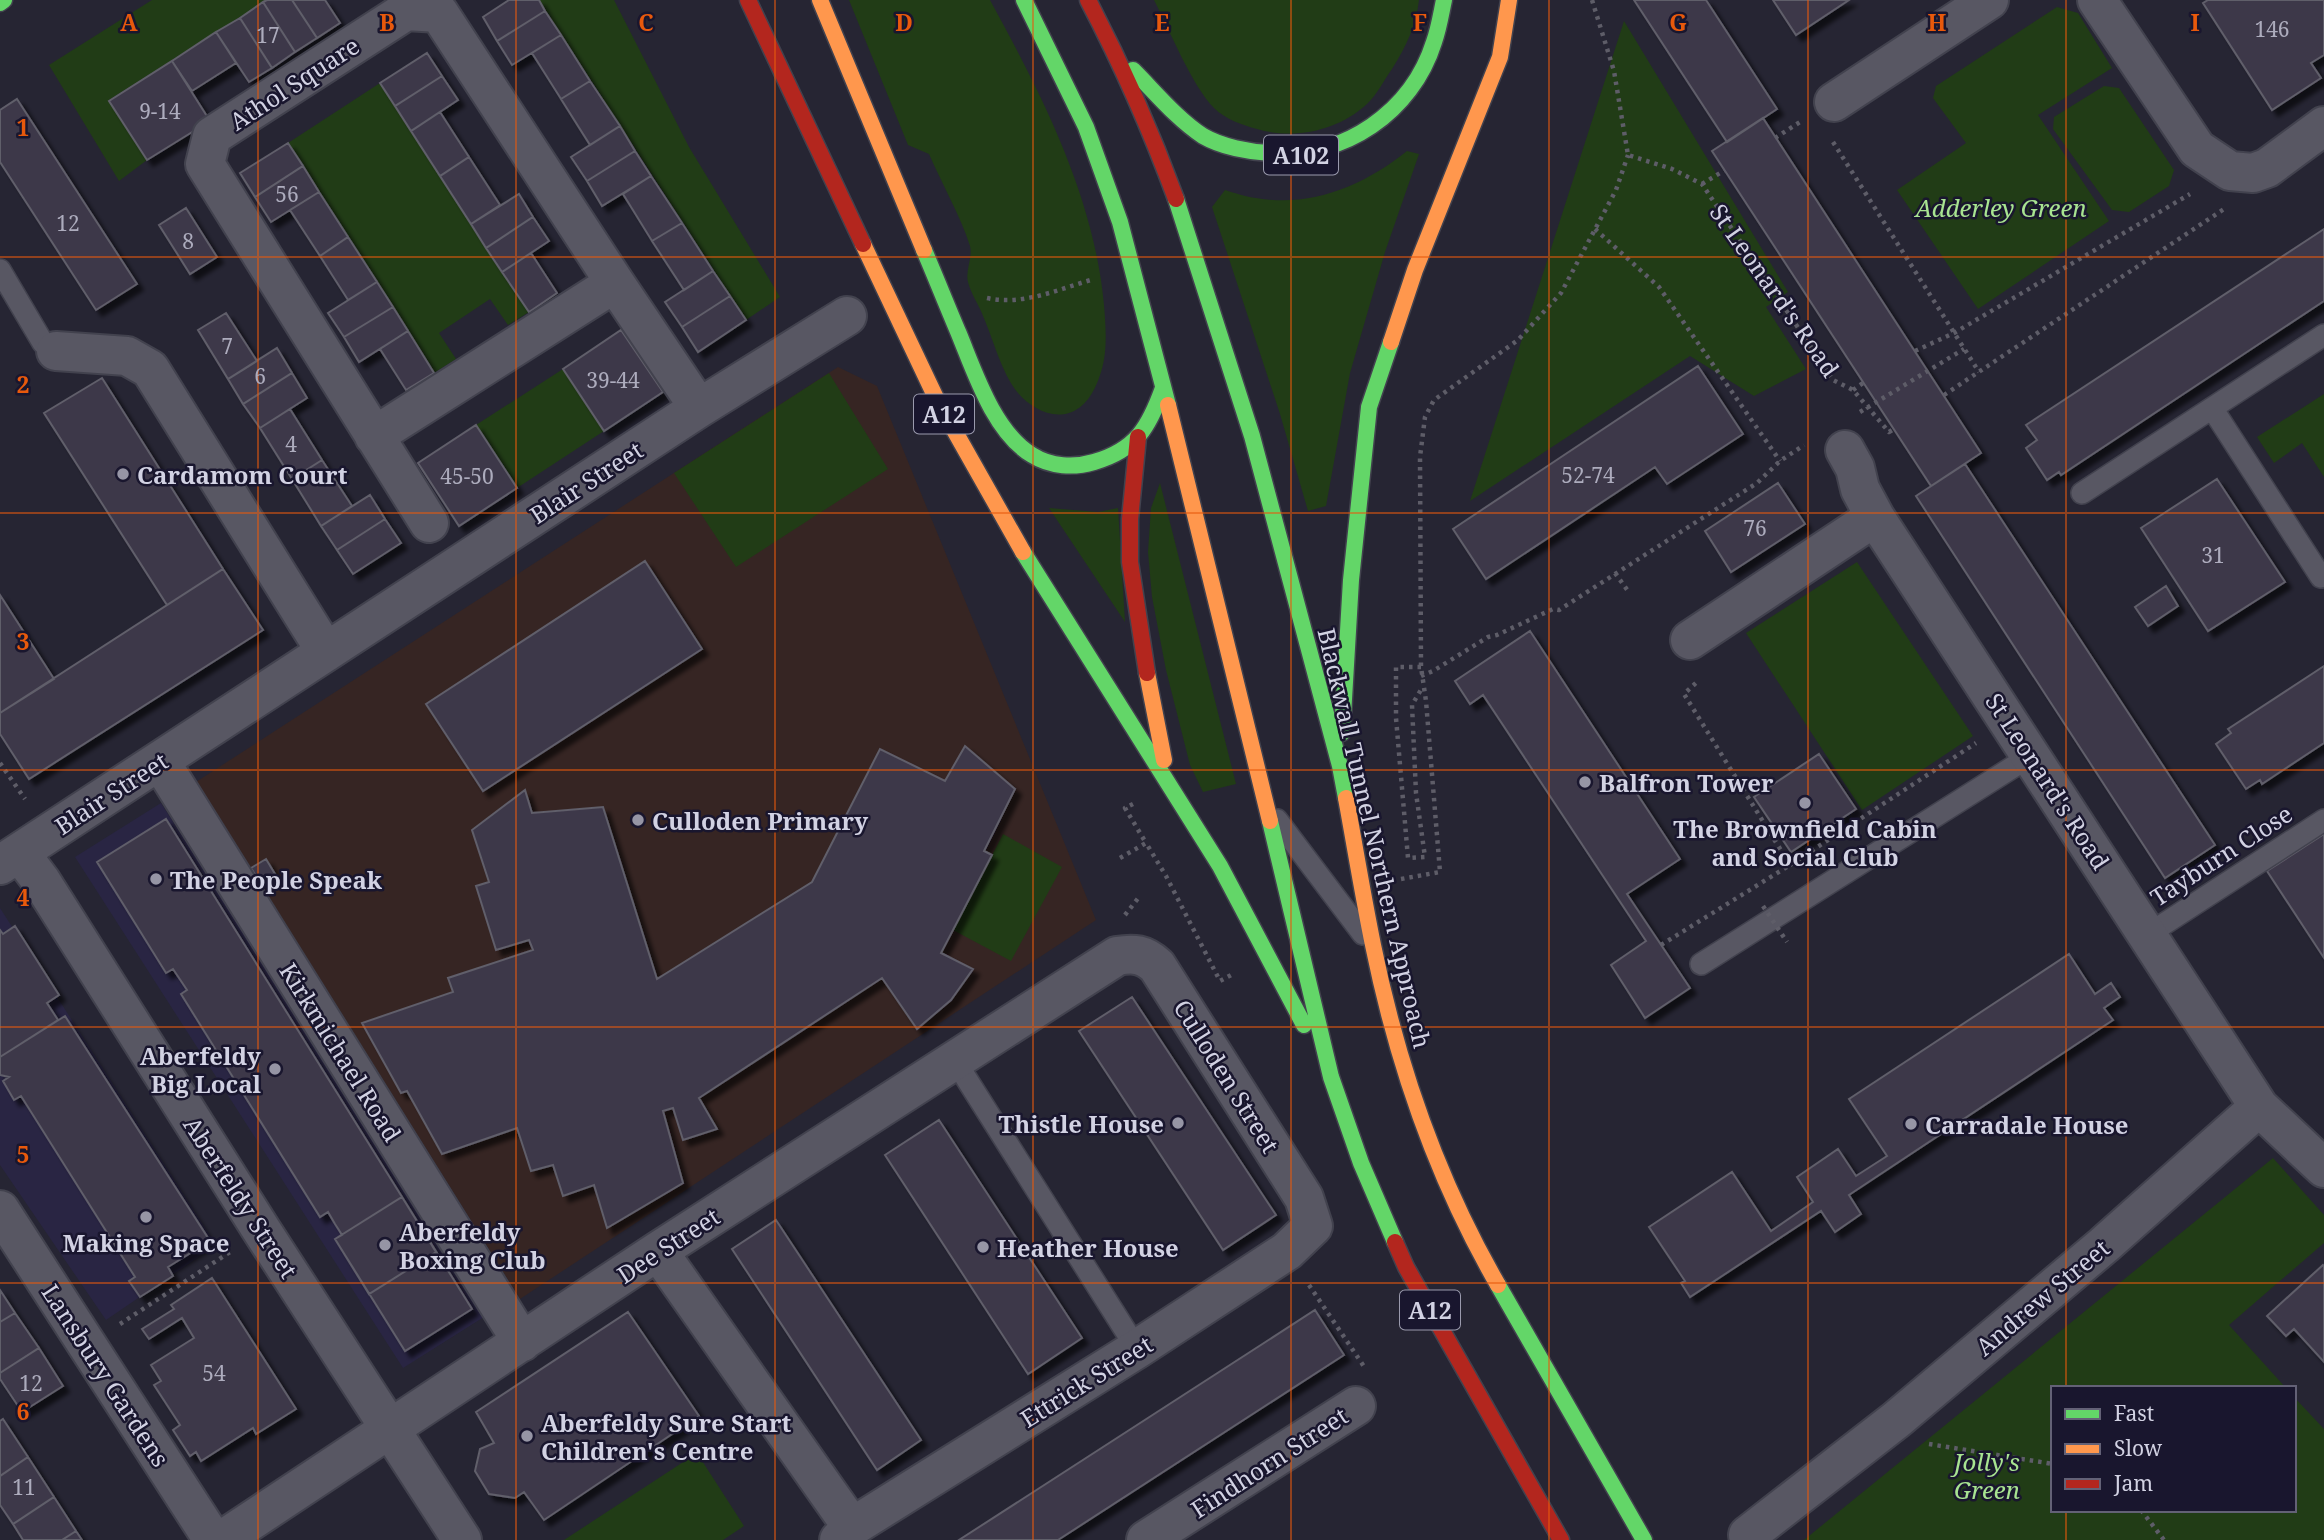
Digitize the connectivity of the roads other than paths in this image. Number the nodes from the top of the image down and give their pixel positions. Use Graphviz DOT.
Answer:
graph roads {
  1 [pos="748,0"];
  2 [pos="820,0"];
  3 [pos="1024,0"];
  4 [pos="1088,0"];
  5 [pos="1444,0"];
  6 [pos="1509,0"];
  7 [pos="1989,0"];
  8 [pos="2097,0"];
  9 [pos="1113,48"];
  10 [pos="1832,119"];
  11 [pos="2324,126"];
  12 [pos="0,270"];
  13 [pos="615,284"];
  14 [pos="847,316"];
  15 [pos="2324,335"];
  16 [pos="56,351"];
  17 [pos="1163,388"];
  18 [pos="705,404"];
  19 [pos="2212,408"];
  20 [pos="374,436"];
  21 [pos="1138,437"];
  22 [pos="1828,445"];
  23 [pos="2082,493"];
  24 [pos="1875,517"];
  25 [pos="429,523"];
  26 [pos="2321,577"];
  27 [pos="1690,640"];
  28 [pos="327,652"];
  29 [pos="2032,755"];
  30 [pos="160,761"];
  31 [pos="1340,766"];
  32 [pos="1167,779"];
  33 [pos="1266,805"];
  34 [pos="2324,820"];
  35 [pos="10,859"];
  36 [pos="2147,935"];
  37 [pos="1373,947"];
  38 [pos="1117,956"];
  39 [pos="1702,964"];
  40 [pos="954,1059"];
  41 [pos="1331,1077"];
  42 [pos="2259,1107"];
  43 [pos="2324,1168"];
  44 [pos="0,1210"];
  45 [pos="1313,1226"];
  46 [pos="658,1251"];
  47 [pos="523,1342"];
  48 [pos="1137,1349"];
  49 [pos="1361,1388"];
  50 [pos="391,1429"];
  51 [pos="846,1534"];
  52 [pos="1748,1535"];
  53 [pos="213,1540"];
  54 [pos="222,1540"];
  55 [pos="462,1540"];
  56 [pos="1146,1540"];
  57 [pos="1561,1540"];
  58 [pos="1643,1540"];
  1 -- 32 [label="highway, A12"];
  2 -- 21 [label="highway"];
  3 -- 17 [label="highway"];
  4 -- 9 [label="highway, Blackwall Tunnel Northern Approach / A102"];
  5 -- 9 [label="highway, A102"];
  6 -- 31 [label="highway, A12"];
  7 -- 10 [label="street"];
  8 -- 11 [label="street"];
  9 -- 31 [label="highway, Blackwall Tunnel Northern Approach / A12"];
  12 -- 16 [label="lane"];
  13 -- 18 [label="street, Athol Square"];
  13 -- 20 [label="street"];
  13 -- 20 [label="street, Athol Square"];
  14 -- 18 [label="street, Blair Street"];
  15 -- 19 [label="lane"];
  16 -- 28 [label="street"];
  17 -- 21 [label="highway"];
  17 -- 33 [label="highway, A12"];
  18 -- 28 [label="street, Blair Street"];
  19 -- 23 [label="lane"];
  19 -- 26 [label="lane"];
  20 -- 25 [label="street, Athol Square"];
  21 -- 32 [label="highway"];
  22 -- 24 [label="street, St Leonard's Road"];
  24 -- 27 [label="street"];
  24 -- 29 [label="street, St Leonard's Road"];
  28 -- 30 [label="street, Blair Street"];
  29 -- 36 [label="street, St Leonard's Road"];
  29 -- 39 [label="lane"];
  30 -- 35 [label="street, Blair Street"];
  30 -- 47 [label="street, Kirkmichael Road"];
  31 -- 37 [label="highway, Blackwall Tunnel Northern Approach / A12"];
  32 -- 41 [label="highway, A12"];
  33 -- 37 [label="lane"];
  33 -- 41 [label="highway, A12"];
  34 -- 36 [label="lane, Tayburn Close"];
  35 -- 50 [label="street, Aberfeldy Street"];
  36 -- 42 [label="street, St Leonard's Road"];
  37 -- 58 [label="highway, Blackwall Tunnel Northern Approach / A12"];
  38 -- 40 [label="street, Dee Street"];
  38 -- 45 [label="street, Culloden Street"];
  40 -- 46 [label="street, Dee Street"];
  40 -- 48 [label="lane"];
  41 -- 57 [label="highway, A12"];
  42 -- 43 [label="street"];
  42 -- 52 [label="street, Andrew Street"];
  44 -- 53 [label="street, Lansbury Gardens"];
  45 -- 48 [label="street, Ettrick Street"];
  46 -- 47 [label="street, Dee Street"];
  46 -- 51 [label="street, Ettrick Street"];
  47 -- 50 [label="street, Dee Street"];
  48 -- 51 [label="street, Ettrick Street"];
  49 -- 56 [label="street, Findhorn Street"];
  50 -- 54 [label="street, Dee Street"];
  50 -- 55 [label="street, Aberfeldy Street"];
}
